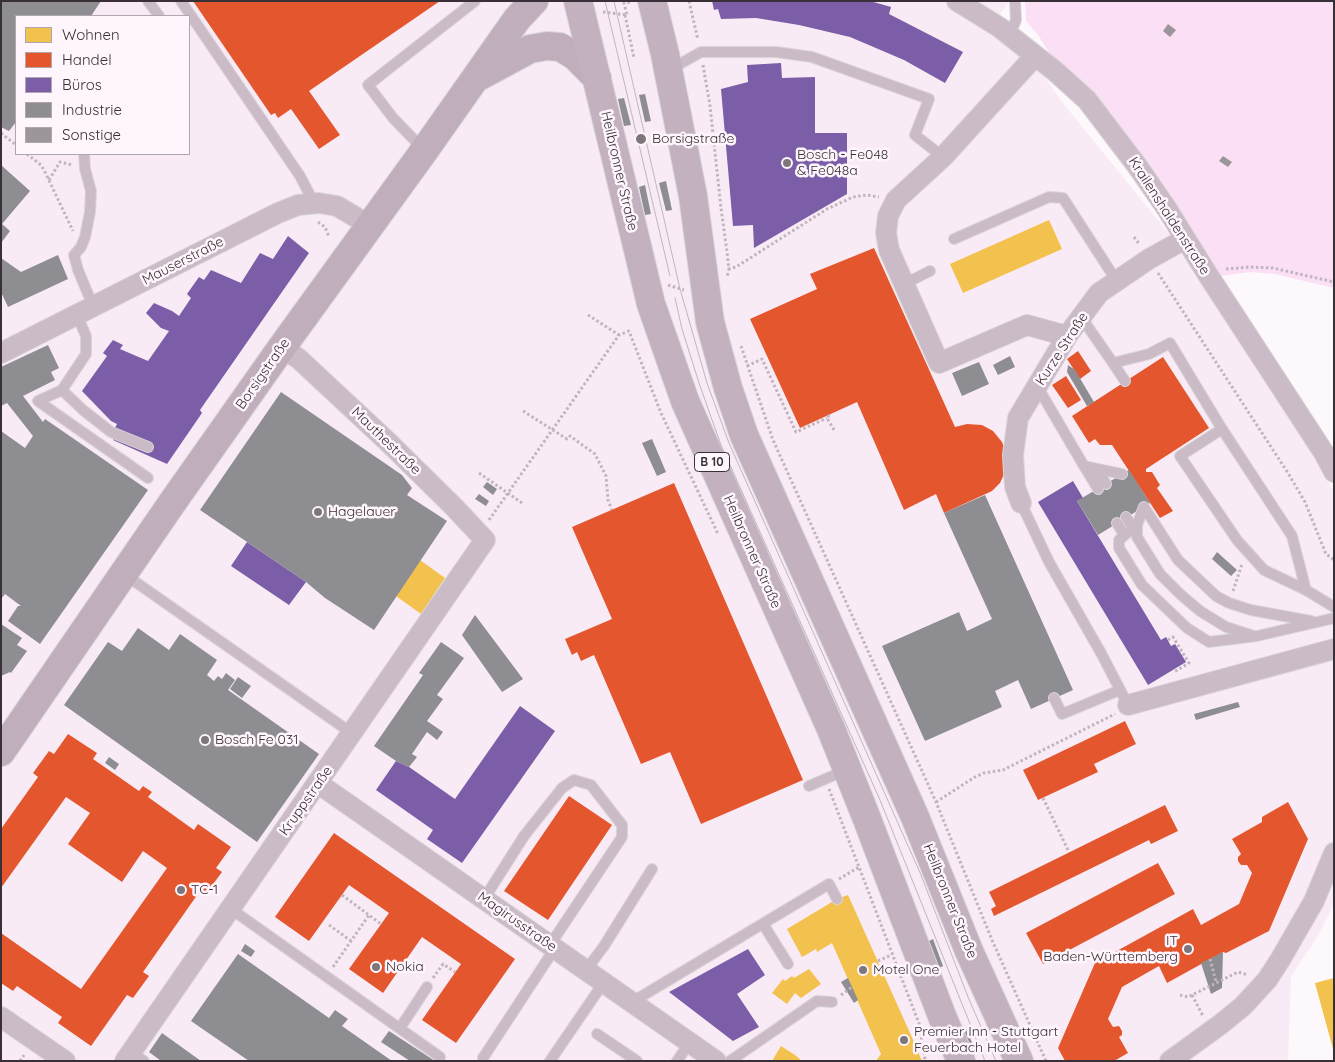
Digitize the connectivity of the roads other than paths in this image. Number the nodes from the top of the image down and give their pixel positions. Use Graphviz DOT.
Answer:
graph roads {
  1 [pos="148,1"];
  2 [pos="181,1"];
  3 [pos="534,1"];
  4 [pos="578,1"];
  5 [pos="652,1"];
  6 [pos="957,1"];
  7 [pos="1015,1"];
  8 [pos="473,3"];
  9 [pos="158,15"];
  10 [pos="1009,36"];
  11 [pos="1035,56"];
  12 [pos="668,71"];
  13 [pos="597,78"];
  14 [pos="475,79"];
  15 [pos="424,151"];
  16 [pos="84,155"];
  17 [pos="943,157"];
  18 [pos="314,204"];
  19 [pos="369,224"];
  20 [pos="954,239"];
  21 [pos="1185,239"];
  22 [pos="930,272"];
  23 [pos="1116,280"];
  24 [pos="904,284"];
  25 [pos="85,311"];
  26 [pos="1081,317"];
  27 [pos="1066,336"];
  28 [pos="282,346"];
  29 [pos="1,353"];
  30 [pos="1113,362"];
  31 [pos="1125,381"];
  32 [pos="1037,386"];
  33 [pos="62,390"];
  34 [pos="1222,429"];
  35 [pos="148,447"];
  36 [pos="1084,466"];
  37 [pos="1334,472"];
  38 [pos="148,478"];
  39 [pos="1021,503"];
  40 [pos="1136,518"];
  41 [pos="1117,523"];
  42 [pos="1124,535"];
  43 [pos="485,540"];
  44 [pos="123,574"];
  45 [pos="1306,590"];
  46 [pos="1334,607"];
  47 [pos="1334,618"];
  48 [pos="1314,622"];
  49 [pos="1257,636"];
  50 [pos="1334,649"];
  51 [pos="1054,698"];
  52 [pos="1124,698"];
  53 [pos="353,734"];
  54 [pos="1,752"];
  55 [pos="836,775"];
  56 [pos="318,784"];
  57 [pos="809,786"];
  58 [pos="1334,853"];
  59 [pos="652,869"];
  60 [pos="484,899"];
  61 [pos="838,899"];
  62 [pos="231,909"];
  63 [pos="762,924"];
  64 [pos="552,946"];
  65 [pos="788,964"];
  66 [pos="586,970"];
  67 [pos="604,982"];
  68 [pos="427,987"];
  69 [pos="632,1002"];
  70 [pos="832,1002"];
  71 [pos="1,1017"];
  72 [pos="400,1028"];
  73 [pos="597,1034"];
  74 [pos="690,1042"];
  75 [pos="440,1056"];
  76 [pos="134,1058"];
  77 [pos="483,1058"];
  78 [pos="65,1061"];
  79 [pos="550,1061"];
  80 [pos="637,1061"];
  81 [pos="678,1061"];
  82 [pos="716,1061"];
  83 [pos="730,1061"];
  84 [pos="961,1061"];
  85 [pos="1019,1061"];
  86 [pos="1170,1061"];
  1 -- 9 [label="lane"];
  2 -- 18 [label="lane"];
  3 -- 14 [label="main road, Borsigstraße"];
  4 -- 13 [label="main road, Heilbronner Straße / B 10"];
  5 -- 12 [label="main road, Heilbronner Straße"];
  6 -- 10 [label="street, Krailenshaldenstraße"];
  7 -- 10 [label="lane"];
  8 -- 15 [label="lane"];
  10 -- 11 [label="street, Krailenshaldenstraße"];
  11 -- 17 [label="street"];
  11 -- 21 [label="street, Krailenshaldenstraße"];
  12 -- 17 [label="lane"];
  12 -- 85 [label="main road, Heilbronner Straße"];
  13 -- 14 [label="main road"];
  13 -- 55 [label="main road, Heilbronner Straße / B 10"];
  14 -- 15 [label="main road, Borsigstraße"];
  15 -- 19 [label="main road, Borsigstraße"];
  16 -- 25 [label="lane"];
  17 -- 24 [label="street"];
  18 -- 19 [label="street, Mauserstraße"];
  18 -- 25 [label="street, Mauserstraße"];
  19 -- 28 [label="main road, Borsigstraße"];
  20 -- 23 [label="lane"];
  21 -- 23 [label="street, Kurze Straße"];
  21 -- 37 [label="street, Krailenshaldenstraße"];
  22 -- 24 [label="lane"];
  23 -- 26 [label="street, Kurze Straße"];
  24 -- 27 [label="street"];
  25 -- 29 [label="street, Mauserstraße"];
  25 -- 33 [label="lane"];
  26 -- 27 [label="street, Kurze Straße"];
  26 -- 30 [label="lane"];
  27 -- 32 [label="street, Kurze Straße"];
  28 -- 43 [label="street, Mauthestraße"];
  28 -- 44 [label="main road, Borsigstraße"];
  30 -- 31 [label="lane"];
  30 -- 34 [label="lane"];
  32 -- 36 [label="lane"];
  32 -- 39 [label="street, Kurze Straße"];
  33 -- 35 [label="lane"];
  33 -- 38 [label="lane"];
  34 -- 45 [label="lane"];
  34 -- 45 [label="lane"];
  36 -- 36 [label="lane"];
  39 -- 52 [label="lane"];
  40 -- 42 [label="lane"];
  40 -- 48 [label="lane"];
  40 -- 49 [label="lane"];
  41 -- 42 [label="lane"];
  42 -- 49 [label="lane"];
  43 -- 53 [label="street, Kruppstraße"];
  44 -- 53 [label="lane"];
  44 -- 54 [label="main road, Borsigstraße"];
  45 -- 46 [label="lane"];
  47 -- 48 [label="lane"];
  48 -- 49 [label="lane"];
  50 -- 52 [label="street"];
  51 -- 52 [label="lane"];
  53 -- 56 [label="street, Kruppstraße"];
  55 -- 57 [label="lane"];
  55 -- 84 [label="main road, Heilbronner Straße / B 10"];
  56 -- 60 [label="street, Magirusstraße"];
  56 -- 62 [label="street, Kruppstraße"];
  58 -- 86 [label="street"];
  59 -- 66 [label="lane"];
  60 -- 64 [label="street, Magirusstraße"];
  60 -- 64 [label="lane"];
  61 -- 63 [label="lane"];
  62 -- 72 [label="lane"];
  62 -- 76 [label="street, Kruppstraße"];
  63 -- 65 [label="lane"];
  63 -- 69 [label="lane"];
  64 -- 66 [label="street, Magirusstraße"];
  64 -- 77 [label="lane"];
  66 -- 67 [label="street, Magirusstraße"];
  67 -- 69 [label="street, Magirusstraße"];
  67 -- 79 [label="lane"];
  68 -- 72 [label="lane"];
  69 -- 74 [label="street, Magirusstraße"];
  70 -- 83 [label="lane"];
  71 -- 78 [label="street"];
  72 -- 75 [label="lane"];
  73 -- 80 [label="lane"];
  74 -- 81 [label="lane"];
  74 -- 82 [label="street, Magirusstraße"];
}
